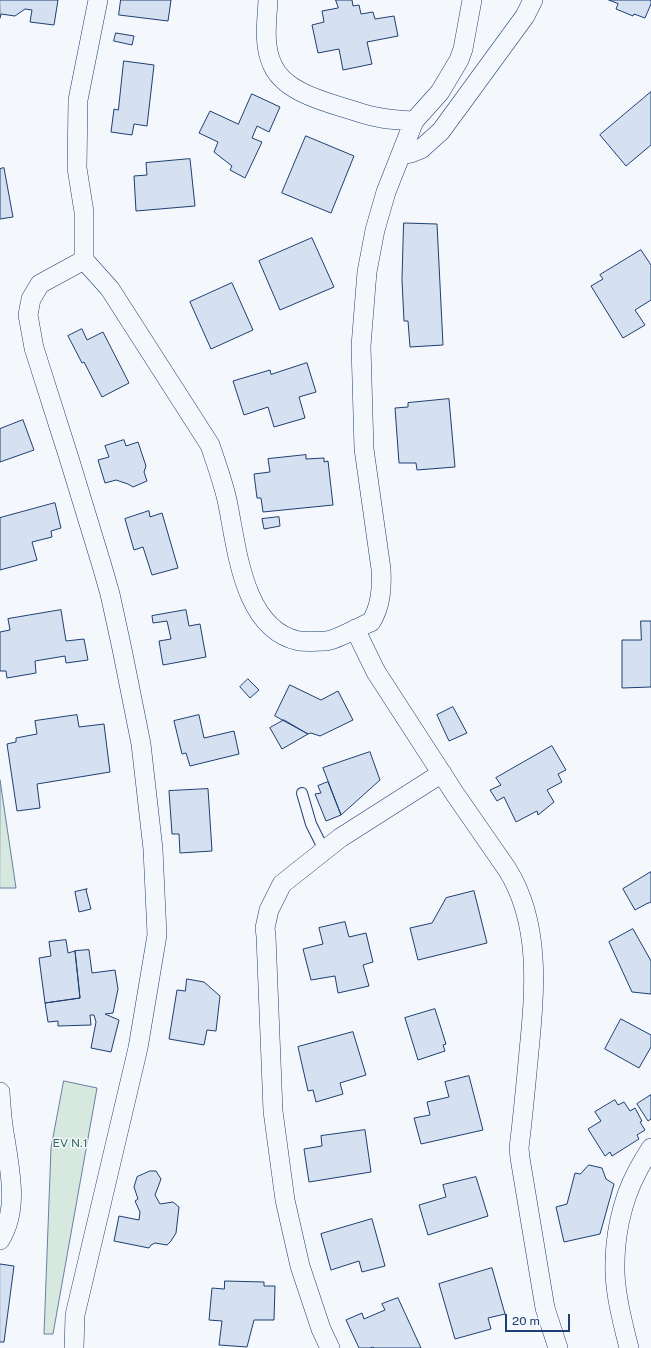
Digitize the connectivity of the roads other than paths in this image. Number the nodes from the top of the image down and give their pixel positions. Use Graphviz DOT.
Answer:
graph roads {
  1 [pos="98,0"];
  2 [pos="268,0"];
  3 [pos="472,0"];
  4 [pos="533,0"];
  5 [pos="414,121"];
  6 [pos="401,154"];
  7 [pos="84,260"];
  8 [pos="355,629"];
  9 [pos="442,773"];
  10 [pos="302,793"];
  11 [pos="324,850"];
  12 [pos="0,1092"];
  13 [pos="651,1148"];
  14 [pos="0,1240"];
  15 [pos="74,1348"];
  16 [pos="330,1348"];
  17 [pos="558,1348"];
  18 [pos="629,1348"];
  1 -- 7 [label="street"];
  2 -- 5 [label="street"];
  3 -- 5 [label="street"];
  4 -- 6 [label="street"];
  5 -- 6 [label="street"];
  6 -- 8 [label="street"];
  7 -- 8 [label="street"];
  7 -- 15 [label="street"];
  8 -- 9 [label="street"];
  9 -- 11 [label="street"];
  9 -- 17 [label="street"];
  10 -- 11 [label="lane"];
  11 -- 16 [label="street"];
  12 -- 14 [label="street"];
  13 -- 18 [label="street"];
}
